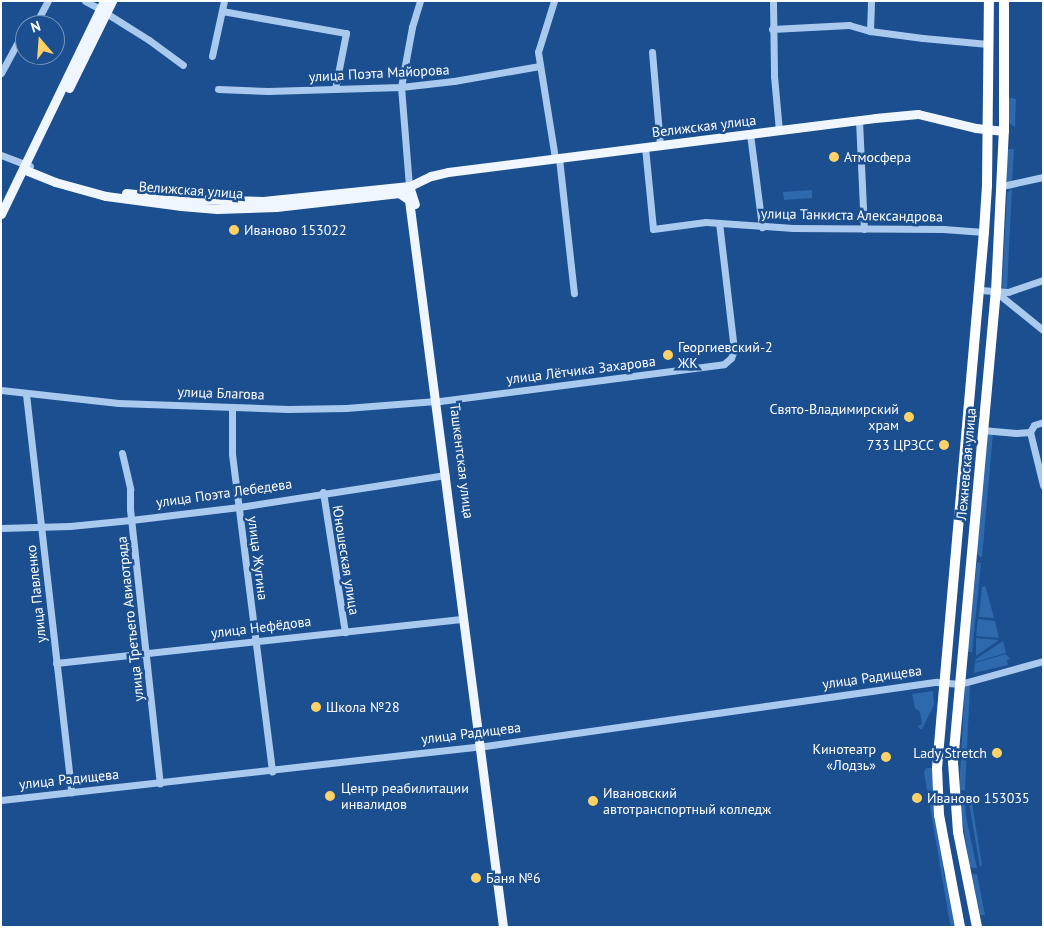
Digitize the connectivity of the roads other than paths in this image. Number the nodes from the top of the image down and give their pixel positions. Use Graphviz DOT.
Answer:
graph roads {
  1 [pos="48,1"];
  2 [pos="85,1"];
  3 [pos="112,1"];
  4 [pos="224,1"];
  5 [pos="420,1"];
  6 [pos="554,1"];
  7 [pos="773,1"];
  8 [pos="872,1"];
  9 [pos="989,1"];
  10 [pos="1004,1"];
  11 [pos="104,8"];
  12 [pos="222,12"];
  13 [pos="40,15"];
  14 [pos="772,29"];
  15 [pos="870,31"];
  16 [pos="988,44"];
  17 [pos="15,47"];
  18 [pos="652,52"];
  19 [pos="212,56"];
  20 [pos="184,65"];
  21 [pos="540,66"];
  22 [pos="1,73"];
  23 [pos="401,87"];
  24 [pos="218,89"];
  25 [pos="335,89"];
  26 [pos="858,120"];
  27 [pos="988,130"];
  28 [pos="1004,130"];
  29 [pos="779,131"];
  30 [pos="750,134"];
  31 [pos="660,145"];
  32 [pos="645,147"];
  33 [pos="1,155"];
  34 [pos="557,158"];
  35 [pos="24,167"];
  36 [pos="1043,177"];
  37 [pos="1002,186"];
  38 [pos="403,189"];
  39 [pos="1,214"];
  40 [pos="719,223"];
  41 [pos="762,227"];
  42 [pos="864,228"];
  43 [pos="984,232"];
  44 [pos="1043,280"];
  45 [pos="980,290"];
  46 [pos="996,292"];
  47 [pos="574,293"];
  48 [pos="1043,330"];
  49 [pos="1,390"];
  50 [pos="26,394"];
  51 [pos="438,401"];
  52 [pos="232,407"];
  53 [pos="1043,422"];
  54 [pos="982,430"];
  55 [pos="1030,432"];
  56 [pos="122,452"];
  57 [pos="448,475"];
  58 [pos="1043,485"];
  59 [pos="324,492"];
  60 [pos="239,507"];
  61 [pos="131,520"];
  62 [pos="1,528"];
  63 [pos="41,528"];
  64 [pos="467,619"];
  65 [pos="345,632"];
  66 [pos="256,642"];
  67 [pos="146,655"];
  68 [pos="1043,661"];
  69 [pos="56,663"];
  70 [pos="944,682"];
  71 [pos="960,684"];
  72 [pos="483,746"];
  73 [pos="272,771"];
  74 [pos="160,783"];
  75 [pos="71,792"];
  76 [pos="1,800"];
  77 [pos="502,927"];
  78 [pos="507,927"];
  79 [pos="960,927"];
  80 [pos="977,927"];
  1 -- 13 [label="street"];
  2 -- 11 [label="street"];
  3 -- 11 [label="main road"];
  4 -- 12 [label="street"];
  5 -- 23 [label="street, Ташкентская улица"];
  6 -- 21 [label="street"];
  7 -- 14 [label="street"];
  8 -- 15 [label="street"];
  9 -- 16 [label="highway, Лежневская улица"];
  10 -- 28 [label="highway, Лежневская улица"];
  11 -- 20 [label="street"];
  11 -- 35 [label="main road"];
  12 -- 19 [label="street"];
  12 -- 25 [label="street"];
  14 -- 15 [label="street"];
  14 -- 29 [label="street"];
  15 -- 16 [label="street"];
  16 -- 27 [label="highway, Лежневская улица"];
  17 -- 22 [label="street"];
  18 -- 31 [label="street"];
  21 -- 23 [label="street, улица Поэта Майорова"];
  21 -- 34 [label="street"];
  23 -- 25 [label="street, улица Поэта Майорова"];
  23 -- 38 [label="street, Ташкентская улица"];
  24 -- 25 [label="street, улица Поэта Майорова"];
  26 -- 27 [label="main road, Велижская улица"];
  26 -- 29 [label="main road, Велижская улица"];
  26 -- 42 [label="street"];
  27 -- 28 [label="main road, Велижская улица"];
  27 -- 43 [label="highway, Лежневская улица"];
  28 -- 37 [label="highway, Лежневская улица"];
  29 -- 30 [label="main road, Велижская улица"];
  30 -- 31 [label="main road, Велижская улица"];
  30 -- 41 [label="street"];
  31 -- 32 [label="main road, Велижская улица"];
  32 -- 34 [label="main road, Велижская улица"];
  32 -- 40 [label="street, улица Танкиста Александрова"];
  33 -- 35 [label="street, Велижская улица"];
  34 -- 38 [label="main road, Велижская улица"];
  34 -- 47 [label="street"];
  35 -- 38 [label="main road, Велижская улица"];
  35 -- 39 [label="main road"];
  36 -- 37 [label="street"];
  37 -- 46 [label="highway, Лежневская улица"];
  38 -- 51 [label="main road, Ташкентская улица"];
  40 -- 41 [label="street, улица Танкиста Александрова"];
  40 -- 51 [label="street, улица Лётчика Захарова"];
  41 -- 42 [label="street, улица Танкиста Александрова"];
  42 -- 43 [label="street, улица Танкиста Александрова"];
  43 -- 45 [label="highway, Лежневская улица"];
  44 -- 46 [label="street"];
  45 -- 46 [label="street"];
  45 -- 70 [label="highway, Лежневская улица"];
  46 -- 48 [label="street"];
  46 -- 54 [label="highway, Лежневская улица"];
  49 -- 50 [label="street, улица Благова"];
  50 -- 52 [label="street, улица Благова"];
  50 -- 63 [label="street, улица Павленко"];
  51 -- 52 [label="street, улица Благова"];
  51 -- 57 [label="main road, Ташкентская улица"];
  52 -- 60 [label="street, улица Жугина"];
  53 -- 55 [label="street"];
  54 -- 55 [label="street"];
  54 -- 71 [label="highway, Лежневская улица"];
  55 -- 58 [label="street"];
  56 -- 61 [label="street, улица Третьего Авиаотряда"];
  57 -- 59 [label="street, улица Поэта Лебедева"];
  57 -- 64 [label="main road, Ташкентская улица"];
  59 -- 60 [label="street, улица Поэта Лебедева"];
  59 -- 65 [label="street, Юношеская улица"];
  60 -- 61 [label="street, улица Поэта Лебедева"];
  60 -- 66 [label="street, улица Жугина"];
  61 -- 63 [label="street, улица Поэта Лебедева"];
  61 -- 67 [label="street, улица Третьего Авиаотряда"];
  62 -- 63 [label="street, улица Поэта Лебедева"];
  63 -- 69 [label="street, улица Павленко"];
  64 -- 65 [label="street, улица Нефёдова"];
  64 -- 72 [label="main road, Ташкентская улица"];
  65 -- 66 [label="street, улица Нефёдова"];
  66 -- 67 [label="street, улица Нефёдова"];
  66 -- 73 [label="street, улица Жугина"];
  67 -- 69 [label="street, улица Нефёдова"];
  67 -- 74 [label="street, улица Третьего Авиаотряда"];
  68 -- 71 [label="street"];
  69 -- 75 [label="street, улица Павленко"];
  70 -- 71 [label="street, улица Радищева"];
  70 -- 72 [label="street, улица Радищева"];
  70 -- 79 [label="highway, Лежневская улица"];
  71 -- 80 [label="highway, Лежневская улица"];
  72 -- 73 [label="street, улица Радищева"];
  72 -- 77 [label="main road, Ташкентская улица"];
  72 -- 78 [label="main road, Ташкентская улица"];
  73 -- 74 [label="street, улица Радищева"];
  74 -- 75 [label="street, улица Радищева"];
  75 -- 76 [label="street, улица Радищева"];
}
